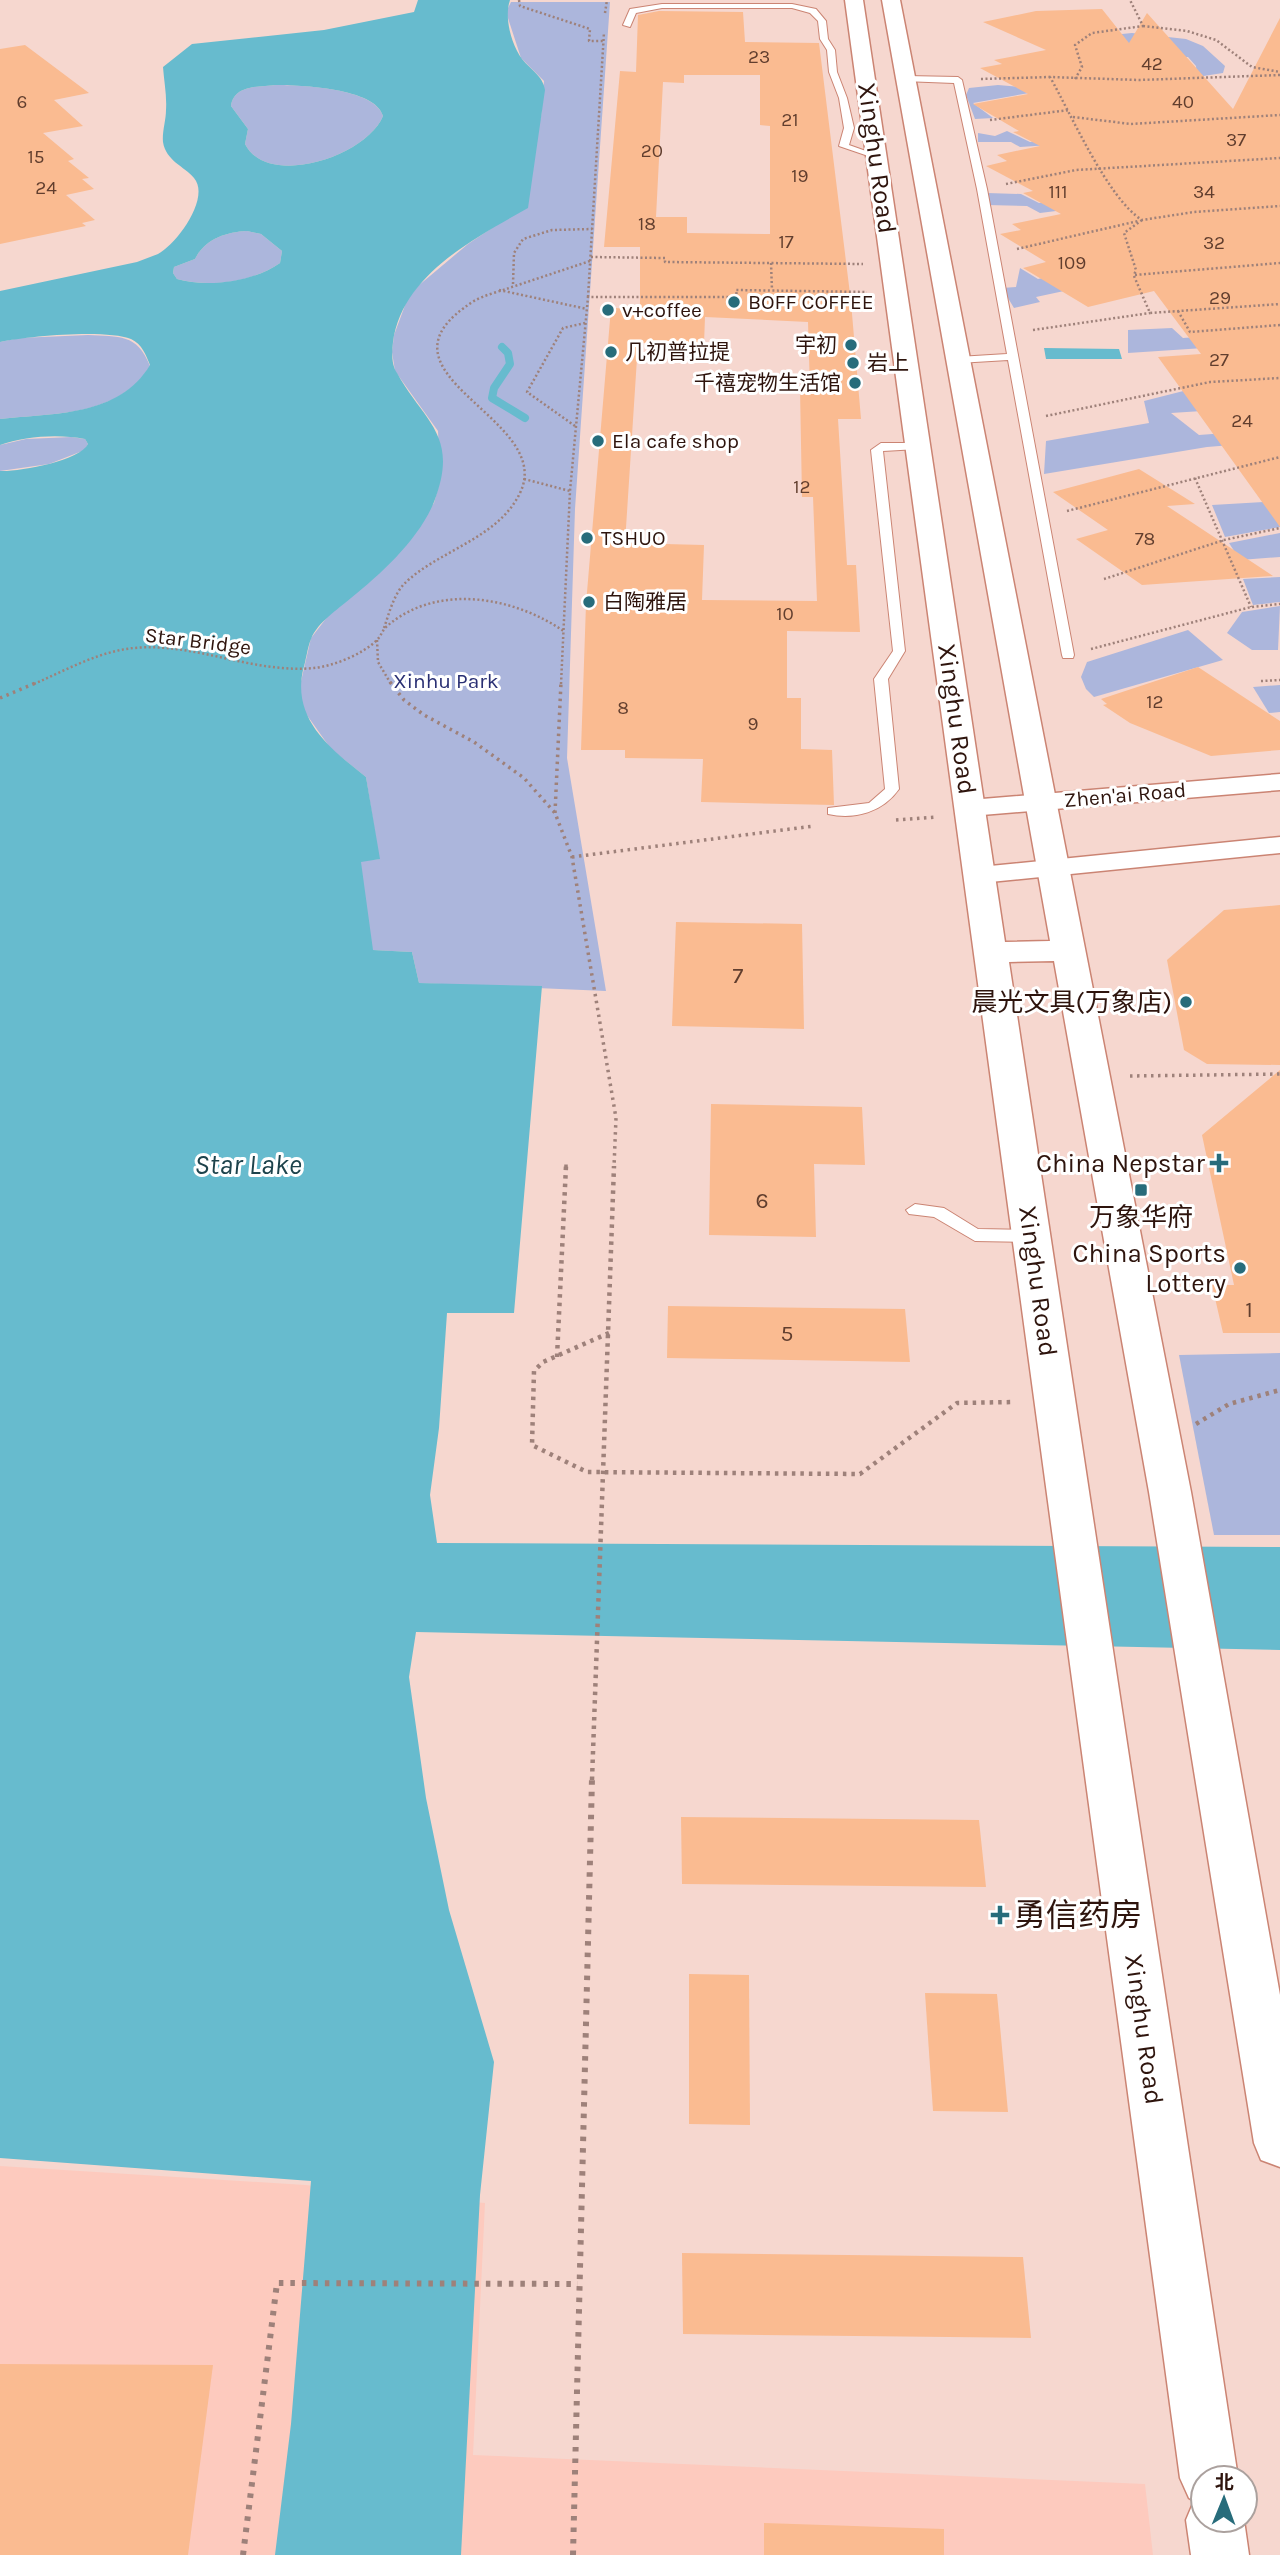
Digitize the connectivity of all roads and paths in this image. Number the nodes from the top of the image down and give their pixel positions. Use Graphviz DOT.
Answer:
graph roads {
  1 [pos="519,0"];
  2 [pos="607,0"];
  3 [pos="1130,0"];
  4 [pos="855,8"];
  5 [pos="893,10"];
  6 [pos="605,17"];
  7 [pos="627,24"];
  8 [pos="1143,26"];
  9 [pos="604,29"];
  10 [pos="604,41"];
  11 [pos="1280,74"];
  12 [pos="1050,77"];
  13 [pos="906,79"];
  14 [pos="1074,79"];
  15 [pos="958,80"];
  16 [pos="1069,110"];
  17 [pos="1280,115"];
  18 [pos="1072,117"];
  19 [pos="969,123"];
  20 [pos="877,158"];
  21 [pos="1280,158"];
  22 [pos="1101,169"];
  23 [pos="982,189"];
  24 [pos="1280,206"];
  25 [pos="1142,220"];
  26 [pos="592,229"];
  27 [pos="993,255"];
  28 [pos="590,259"];
  29 [pos="771,263"];
  30 [pos="1280,263"];
  31 [pos="864,264"];
  32 [pos="1134,275"];
  33 [pos="513,284"];
  34 [pos="498,289"];
  35 [pos="772,290"];
  36 [pos="896,291"];
  37 [pos="588,297"];
  38 [pos="1280,304"];
  39 [pos="587,309"];
  40 [pos="1178,311"];
  41 [pos="1150,313"];
  42 [pos="585,323"];
  43 [pos="1280,325"];
  44 [pos="1056,328"];
  45 [pos="1012,357"];
  46 [pos="958,359"];
  47 [pos="1280,379"];
  48 [pos="1025,420"];
  49 [pos="576,426"];
  50 [pos="918,446"];
  51 [pos="1280,457"];
  52 [pos="1195,478"];
  53 [pos="524,479"];
  54 [pos="570,491"];
  55 [pos="1067,511"];
  56 [pos="1280,528"];
  57 [pos="1223,540"];
  58 [pos="1104,579"];
  59 [pos="1280,604"];
  60 [pos="1251,607"];
  61 [pos="384,628"];
  62 [pos="565,632"];
  63 [pos="377,640"];
  64 [pos="1068,655"];
  65 [pos="1280,680"];
  66 [pos="1261,681"];
  67 [pos="0,698"];
  68 [pos="1280,782"];
  69 [pos="1041,802"];
  70 [pos="833,811"];
  71 [pos="959,812"];
  72 [pos="555,813"];
  73 [pos="885,821"];
  74 [pos="823,826"];
  75 [pos="1280,845"];
  76 [pos="572,857"];
  77 [pos="1053,867"];
  78 [pos="980,875"];
  79 [pos="1069,951"];
  80 [pos="990,953"];
  81 [pos="1280,1074"];
  82 [pos="1092,1076"];
  83 [pos="566,1164"];
  84 [pos="915,1210"];
  85 [pos="1031,1236"];
  86 [pos="609,1333"];
  87 [pos="557,1357"];
  88 [pos="1280,1390"];
  89 [pos="1026,1402"];
  90 [pos="1195,1425"];
  91 [pos="605,1473"];
  92 [pos="1280,2143"];
  93 [pos="578,2284"];
  94 [pos="1207,2464"];
  95 [pos="1217,2534"];
  96 [pos="243,2555"];
  97 [pos="573,2555"];
  98 [pos="1220,2555"];
  1 -- 10 [label="path"];
  2 -- 6 [label="path"];
  3 -- 8 [label="path"];
  4 -- 5 [label="street"];
  4 -- 20 [label="street, Xinghu Road"];
  5 -- 13 [label="street, Xinghu Road"];
  7 -- 20 [label="lane"];
  8 -- 11 [label="path"];
  8 -- 14 [label="path"];
  9 -- 10 [label="path"];
  10 -- 26 [label="path"];
  11 -- 14 [label="path"];
  12 -- 14 [label="path"];
  12 -- 15 [label="path"];
  12 -- 16 [label="path"];
  13 -- 15 [label="lane"];
  13 -- 46 [label="street, Xinghu Road"];
  15 -- 19 [label="lane"];
  16 -- 18 [label="path"];
  16 -- 19 [label="path"];
  17 -- 18 [label="path"];
  18 -- 22 [label="path"];
  19 -- 23 [label="lane"];
  20 -- 36 [label="street, Xinghu Road"];
  21 -- 22 [label="path"];
  22 -- 23 [label="path"];
  22 -- 25 [label="path"];
  23 -- 27 [label="lane"];
  24 -- 25 [label="path"];
  25 -- 27 [label="path"];
  25 -- 32 [label="path"];
  26 -- 28 [label="path"];
  26 -- 33 [label="path"];
  27 -- 45 [label="lane"];
  28 -- 29 [label="path"];
  28 -- 33 [label="path"];
  28 -- 37 [label="path"];
  29 -- 31 [label="path"];
  29 -- 35 [label="path"];
  30 -- 32 [label="path"];
  32 -- 41 [label="path"];
  33 -- 34 [label="path"];
  34 -- 39 [label="path"];
  34 -- 53 [label="path"];
  35 -- 36 [label="path"];
  35 -- 37 [label="path"];
  36 -- 50 [label="street, Xinghu Road"];
  37 -- 39 [label="path"];
  38 -- 40 [label="path"];
  39 -- 42 [label="path"];
  40 -- 41 [label="path"];
  40 -- 43 [label="path"];
  41 -- 44 [label="path"];
  42 -- 49 [label="path"];
  42 -- 49 [label="path"];
  45 -- 46 [label="lane"];
  45 -- 48 [label="lane"];
  46 -- 69 [label="street, Xinghu Road"];
  47 -- 48 [label="path"];
  48 -- 64 [label="lane"];
  49 -- 54 [label="path"];
  50 -- 70 [label="lane"];
  50 -- 71 [label="street, Xinghu Road"];
  51 -- 52 [label="path"];
  52 -- 55 [label="path"];
  52 -- 57 [label="path"];
  53 -- 54 [label="path"];
  53 -- 61 [label="path"];
  54 -- 62 [label="path"];
  56 -- 57 [label="path"];
  57 -- 58 [label="path"];
  57 -- 60 [label="path"];
  59 -- 60 [label="path"];
  60 -- 64 [label="path"];
  61 -- 62 [label="path"];
  61 -- 63 [label="path"];
  62 -- 72 [label="path"];
  63 -- 67 [label="path, Star Bridge"];
  63 -- 72 [label="path"];
  65 -- 66 [label="path"];
  68 -- 69 [label="street, Zhen'ai Road"];
  69 -- 71 [label="street, Zhen'ai Road"];
  69 -- 77 [label="street, Xinghu Road"];
  71 -- 73 [label="path"];
  71 -- 78 [label="street, Xinghu Road"];
  72 -- 76 [label="path"];
  74 -- 76 [label="path"];
  75 -- 77 [label="street"];
  76 -- 86 [label="path"];
  77 -- 78 [label="street"];
  77 -- 79 [label="street, Xinghu Road"];
  78 -- 80 [label="street, Xinghu Road"];
  79 -- 80 [label="street"];
  79 -- 82 [label="street, Xinghu Road"];
  80 -- 85 [label="street, Xinghu Road"];
  81 -- 82 [label="path"];
  82 -- 92 [label="street, Xinghu Road"];
  83 -- 87 [label="path"];
  84 -- 85 [label="lane"];
  85 -- 94 [label="street, Xinghu Road"];
  86 -- 87 [label="path"];
  86 -- 91 [label="path"];
  87 -- 91 [label="path"];
  88 -- 90 [label="path"];
  89 -- 91 [label="path"];
  91 -- 93 [label="path"];
  93 -- 96 [label="path"];
  93 -- 97 [label="path"];
  95 -- 98 [label="street"];
}
